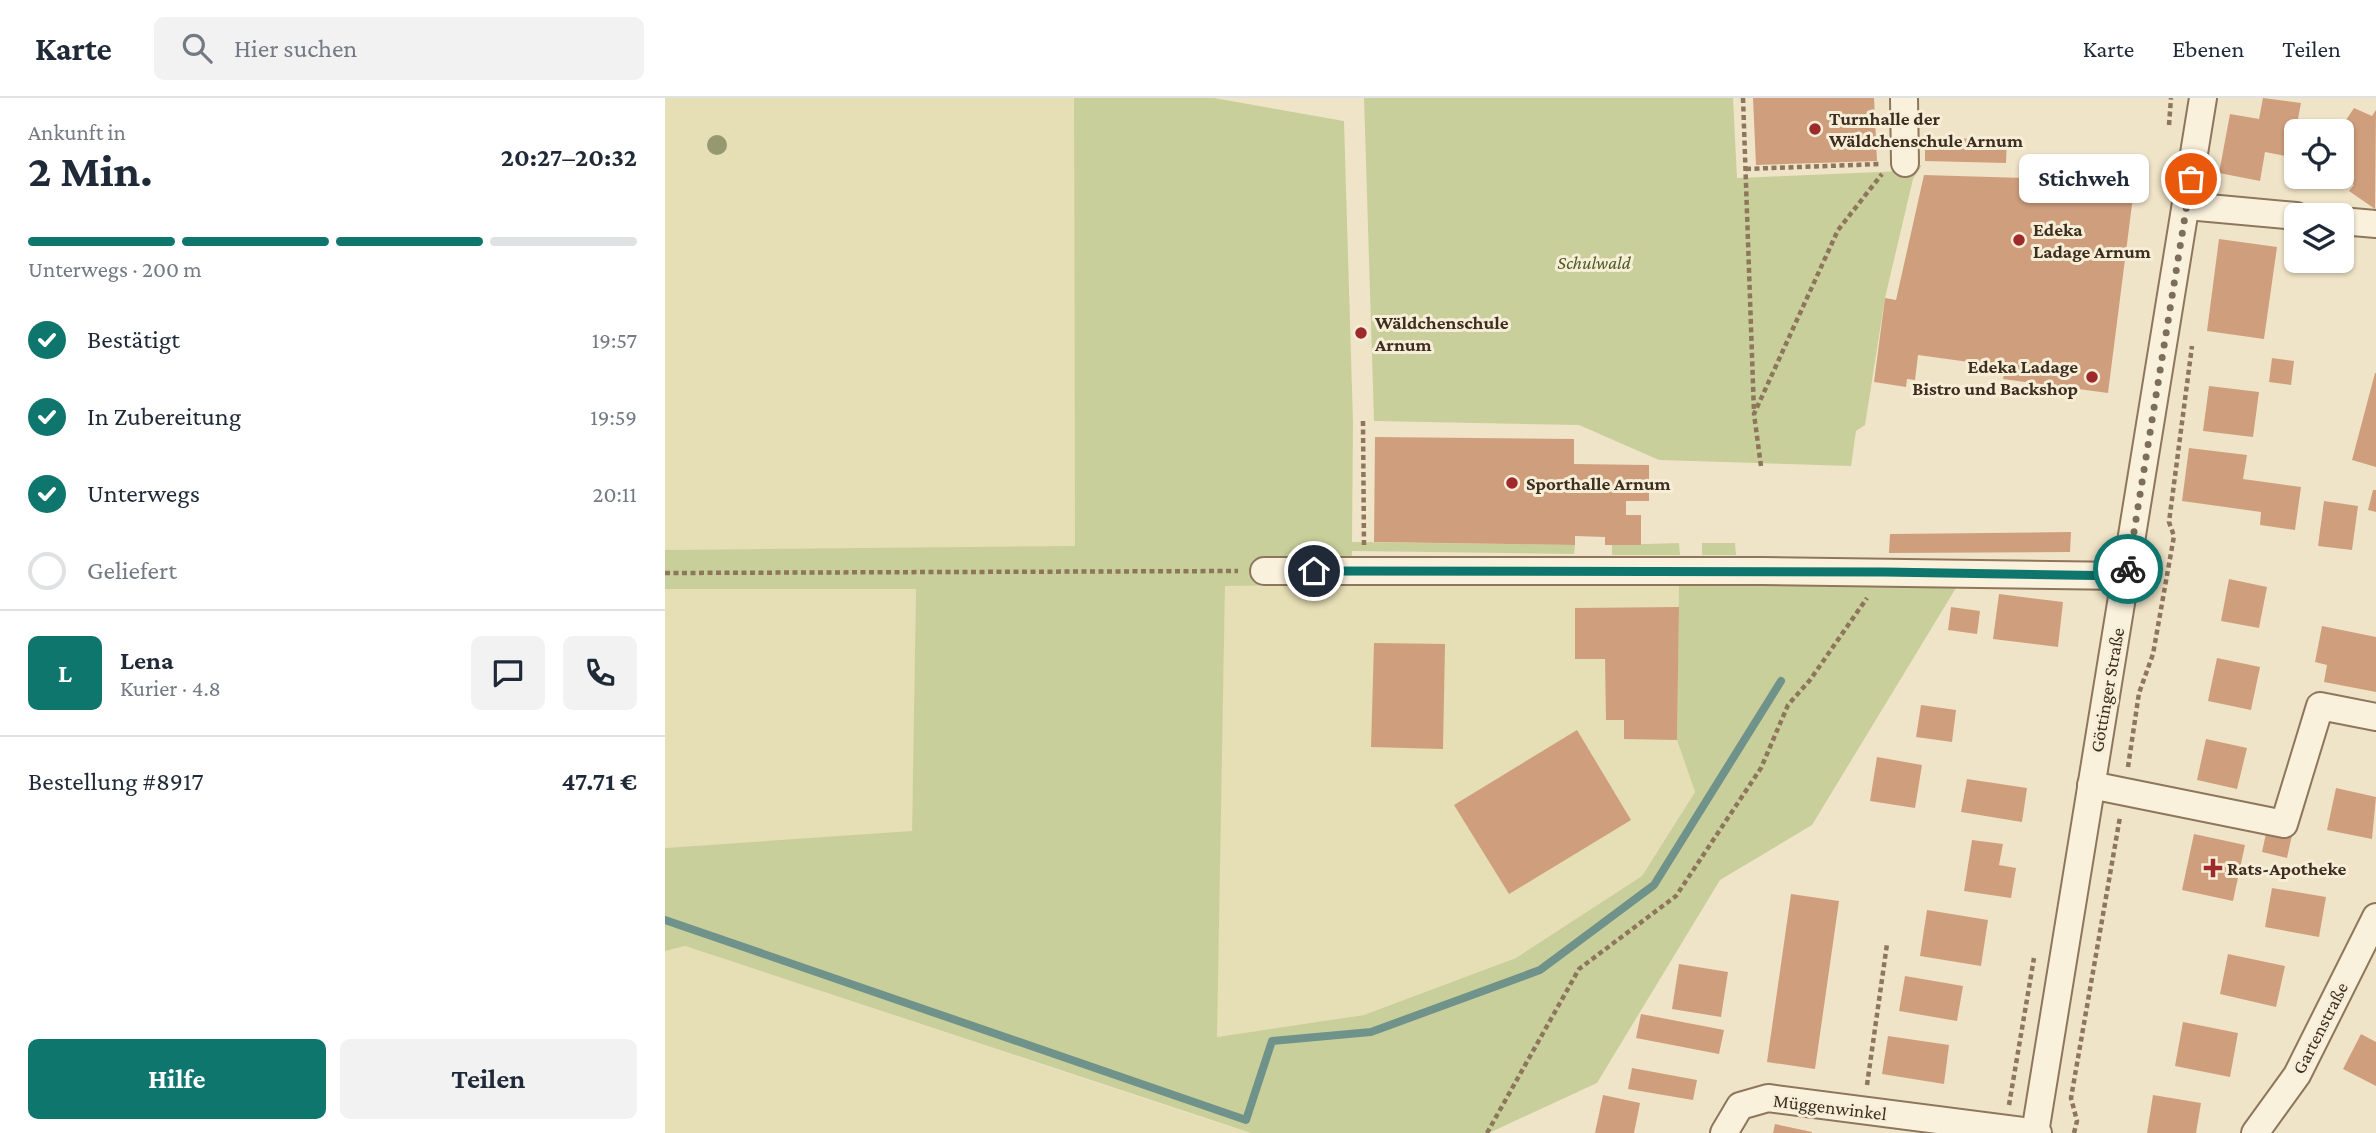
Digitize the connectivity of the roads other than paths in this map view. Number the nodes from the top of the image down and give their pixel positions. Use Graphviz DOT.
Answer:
graph roads {
  1 [pos="1904,98"];
  2 [pos="2203,98"];
  3 [pos="1905,163"];
  4 [pos="2187,206"];
  5 [pos="2284,215"];
  6 [pos="2354,222"];
  7 [pos="2376,224"];
  8 [pos="1264,571"];
  9 [pos="2127,576"];
  10 [pos="2376,717"];
  11 [pos="2091,785"];
  12 [pos="2376,917"];
  13 [pos="1724,1133"];
  14 [pos="2036,1133"];
  15 [pos="2255,1133"];
  1 -- 3 [label="street"];
  2 -- 4 [label="street, Göttinger Straße"];
  4 -- 5 [label="street"];
  4 -- 9 [label="street, Göttinger Straße"];
  6 -- 7 [label="street"];
  8 -- 9 [label="street"];
  9 -- 11 [label="street, Göttinger Straße"];
  10 -- 11 [label="street"];
  11 -- 14 [label="street, Göttinger Straße"];
  12 -- 15 [label="street, Gartenstraße"];
  13 -- 14 [label="street, Müggenwinkel"];
}
